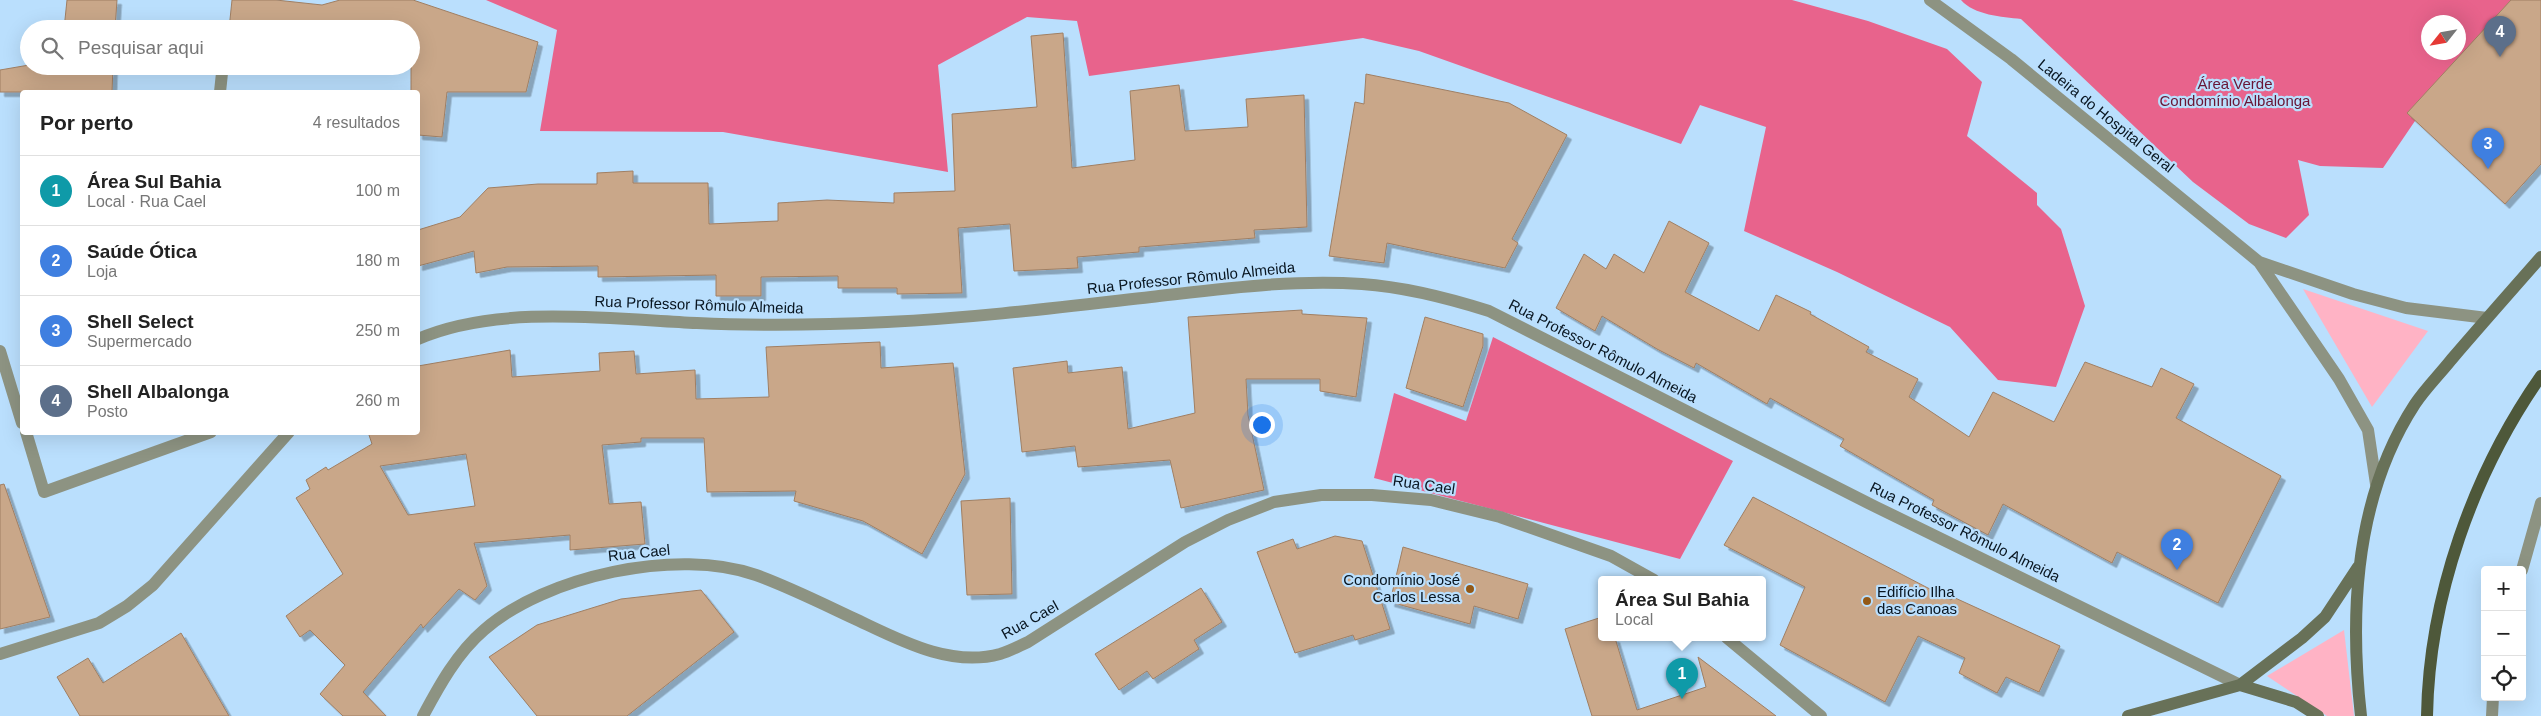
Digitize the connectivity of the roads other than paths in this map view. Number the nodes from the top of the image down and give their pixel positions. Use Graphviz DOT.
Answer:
graph roads {
  1 [pos="1930,0"];
  2 [pos="222,75"];
  3 [pos="220,90"];
  4 [pos="2541,257"];
  5 [pos="2258,262"];
  6 [pos="2487,318"];
  7 [pos="420,337"];
  8 [pos="0,352"];
  9 [pos="2541,376"];
  10 [pos="20,416"];
  11 [pos="27,435"];
  12 [pos="203,435"];
  13 [pos="286,435"];
  14 [pos="2376,484"];
  15 [pos="2541,503"];
  16 [pos="2523,566"];
  17 [pos="2358,567"];
  18 [pos="1647,576"];
  19 [pos="1731,641"];
  20 [pos="0,654"];
  21 [pos="2240,685"];
  22 [pos="2494,701"];
  23 [pos="423,716"];
  24 [pos="1821,716"];
  25 [pos="2128,716"];
  26 [pos="2318,716"];
  27 [pos="2361,716"];
  28 [pos="2427,716"];
  29 [pos="2492,716"];
  1 -- 5 [label="street, Ladeira do Hospital Geral"];
  2 -- 3 [label="street"];
  4 -- 6 [label="street"];
  5 -- 6 [label="street, Ladeira do Hospital Geral"];
  5 -- 14 [label="street, Ladeira do Hospital Geral"];
  6 -- 14 [label="street"];
  7 -- 21 [label="street, Rua Professor Rômulo Almeida"];
  8 -- 10 [label="street"];
  9 -- 28 [label="main road"];
  11 -- 12 [label="street"];
  13 -- 20 [label="street"];
  14 -- 17 [label="street"];
  15 -- 16 [label="street"];
  17 -- 21 [label="street"];
  17 -- 27 [label="street"];
  18 -- 23 [label="street, Rua Cael"];
  19 -- 24 [label="street"];
  21 -- 25 [label="street"];
  21 -- 26 [label="street"];
  22 -- 29 [label="street"];
}
